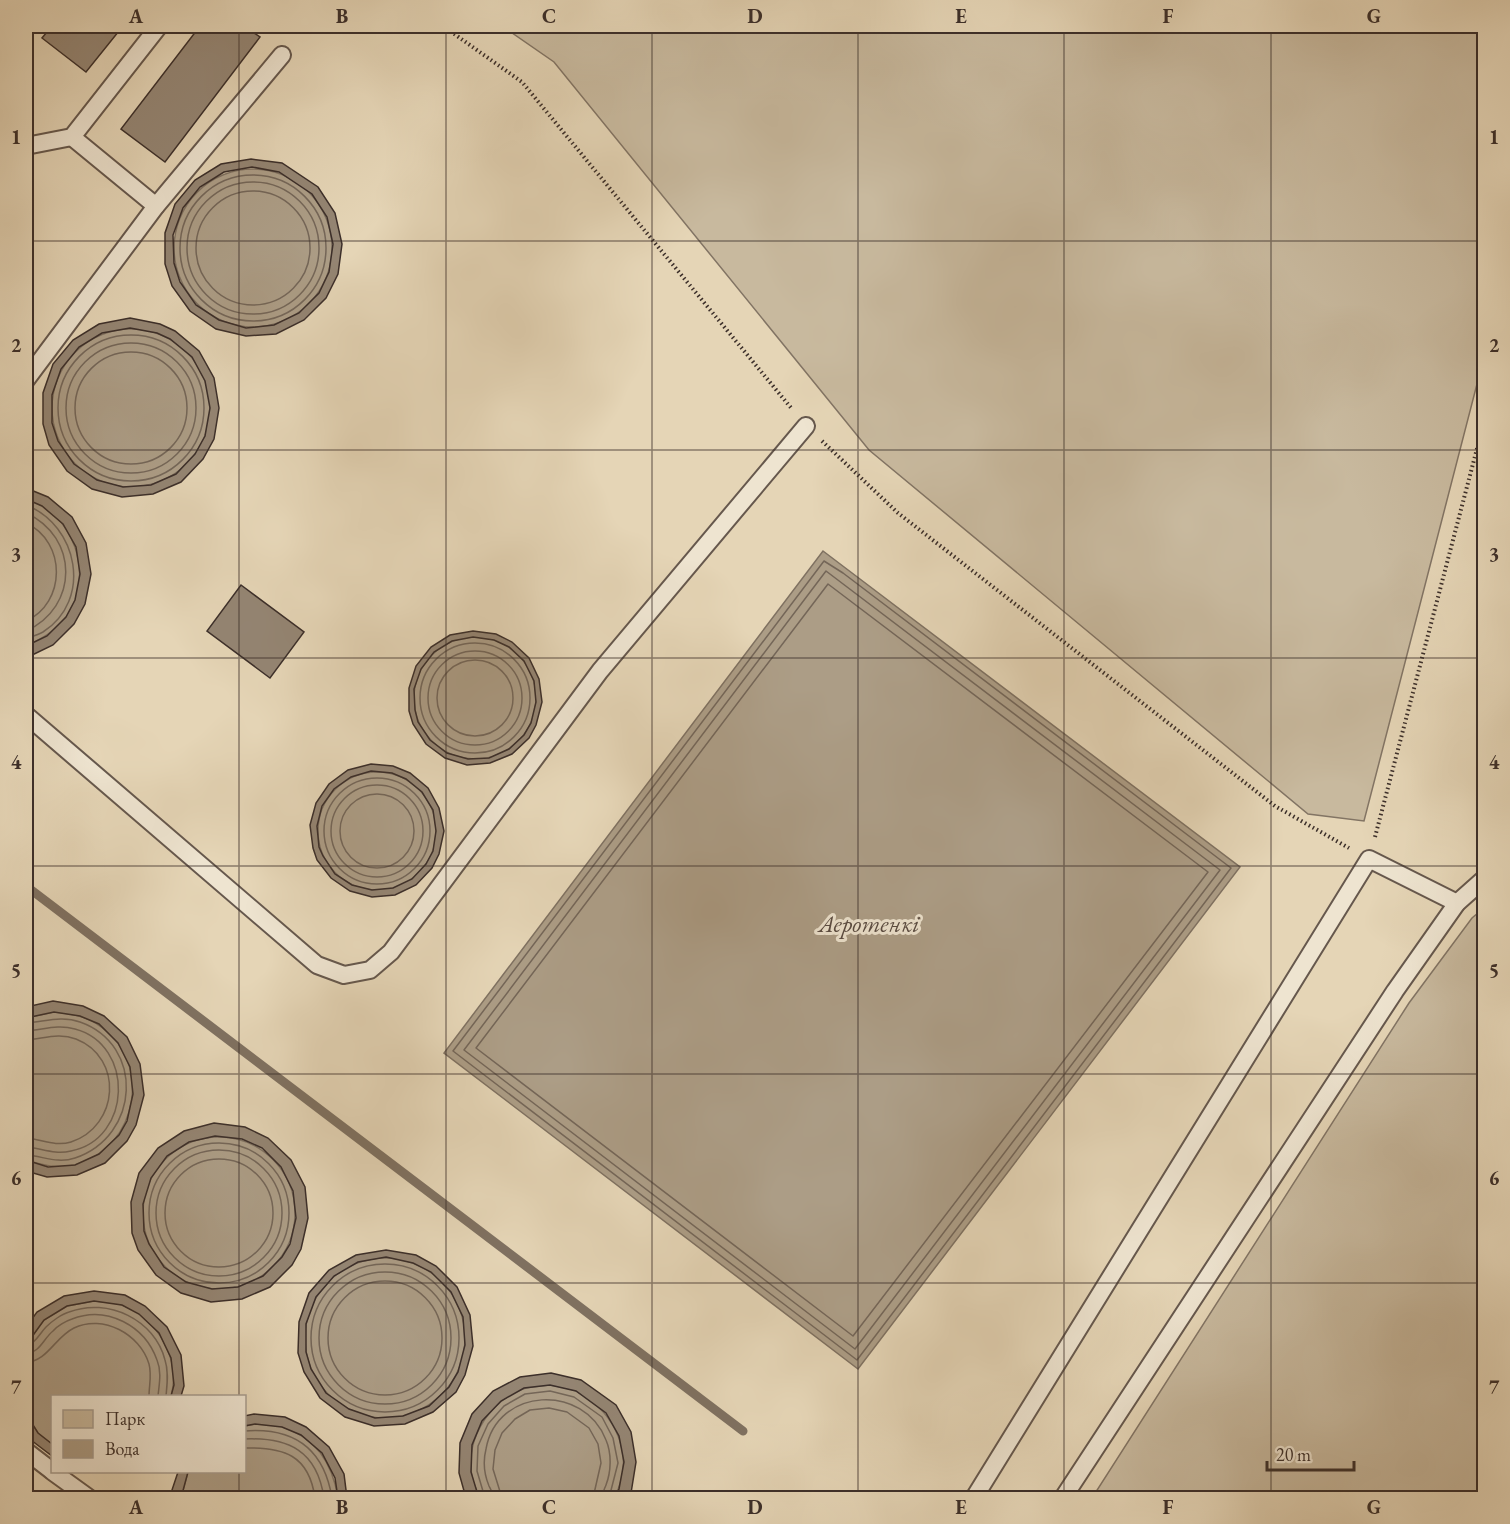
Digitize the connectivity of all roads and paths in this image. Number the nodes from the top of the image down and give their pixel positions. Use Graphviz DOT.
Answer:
graph roads {
  1 [pos="159,26"];
  2 [pos="443,26"];
  3 [pos="282,56"];
  4 [pos="72,137"];
  5 [pos="26,146"];
  6 [pos="156,206"];
  7 [pos="26,380"];
  8 [pos="1485,422"];
  9 [pos="806,426"];
  10 [pos="26,716"];
  11 [pos="1369,859"];
  12 [pos="1485,879"];
  13 [pos="1457,903"];
  14 [pos="26,1451"];
  15 [pos="51,1470"];
  16 [pos="56,1473"];
  17 [pos="89,1498"];
  18 [pos="975,1498"];
  19 [pos="1063,1498"];
  1 -- 4 [label="lane"];
  2 -- 9 [label="path"];
  3 -- 6 [label="lane"];
  4 -- 5 [label="lane"];
  4 -- 6 [label="lane"];
  6 -- 7 [label="lane"];
  8 -- 11 [label="path"];
  9 -- 10 [label="lane"];
  9 -- 11 [label="path"];
  11 -- 13 [label="lane"];
  11 -- 18 [label="lane"];
  12 -- 13 [label="lane"];
  13 -- 19 [label="lane"];
  14 -- 15 [label="lane"];
  16 -- 17 [label="lane"];
}
